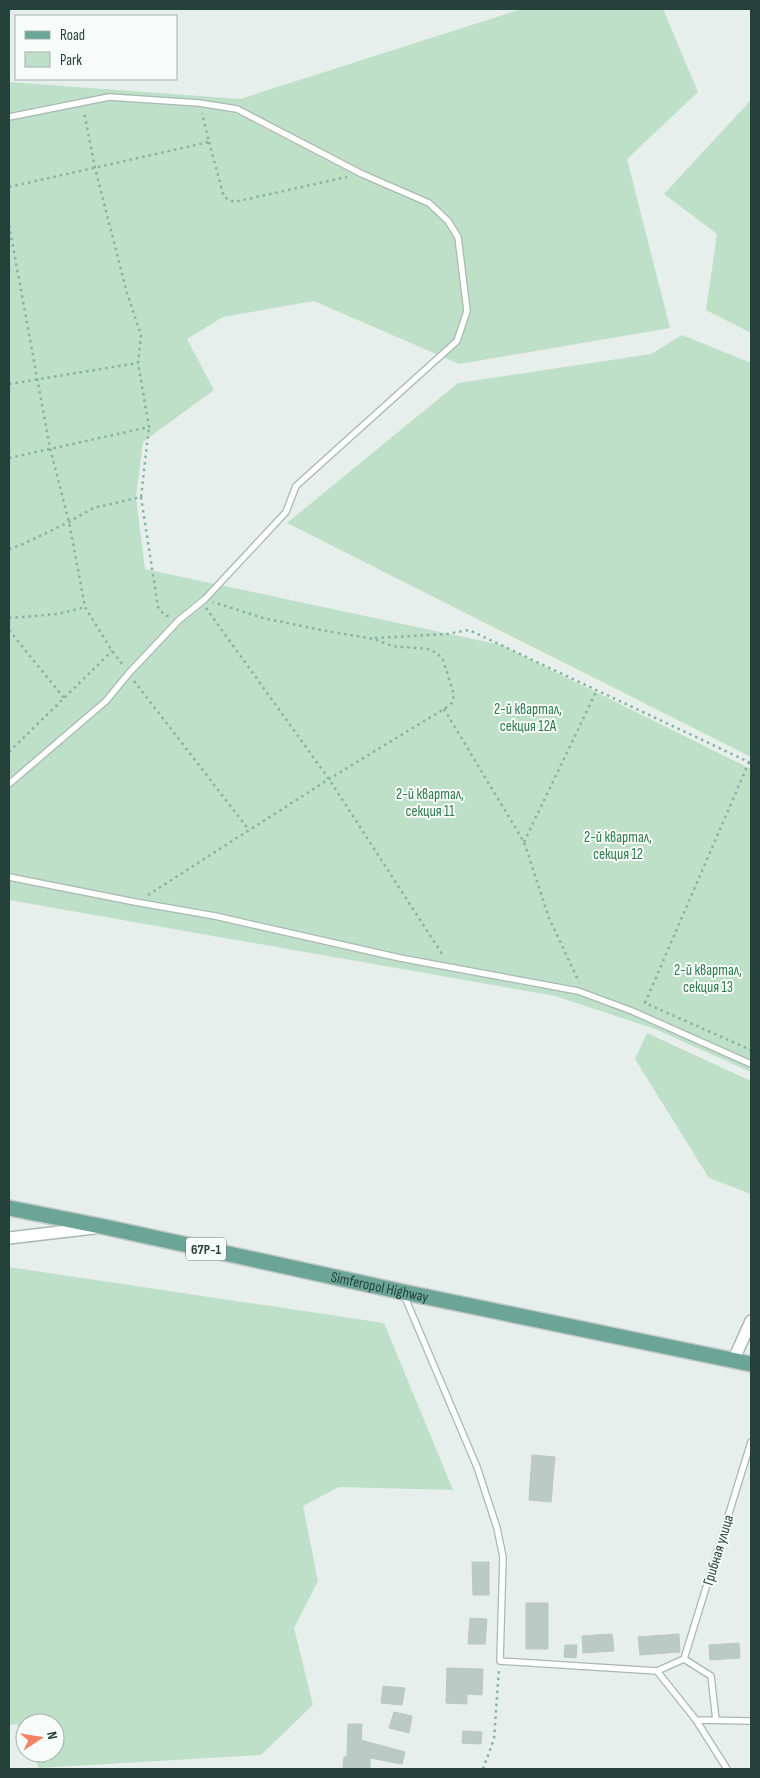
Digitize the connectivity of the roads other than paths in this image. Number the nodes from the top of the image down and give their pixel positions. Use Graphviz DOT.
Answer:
graph roads {
  1 [pos="9,117"];
  2 [pos="9,784"];
  3 [pos="9,877"];
  4 [pos="751,1064"];
  5 [pos="9,1200"];
  6 [pos="9,1208"];
  7 [pos="60,1218"];
  8 [pos="105,1227"];
  9 [pos="9,1238"];
  10 [pos="403,1292"];
  11 [pos="751,1321"];
  12 [pos="733,1361"];
  13 [pos="751,1364"];
  14 [pos="751,1442"];
  15 [pos="684,1659"];
  16 [pos="657,1670"];
  17 [pos="696,1720"];
  18 [pos="716,1720"];
  19 [pos="751,1721"];
  20 [pos="727,1769"];
  1 -- 2 [label="lane"];
  3 -- 4 [label="lane"];
  5 -- 7 [label="main road"];
  6 -- 7 [label="main road, Simferopol Highway / 67Р-1"];
  7 -- 8 [label="main road, Simferopol Highway / 67Р-1"];
  8 -- 9 [label="street"];
  8 -- 10 [label="main road, Simferopol Highway / 67Р-1"];
  10 -- 12 [label="main road, Simferopol Highway / 67Р-1"];
  10 -- 16 [label="lane"];
  11 -- 12 [label="street"];
  12 -- 13 [label="main road, Simferopol Highway / 67Р-1"];
  14 -- 15 [label="lane, Грибная улица"];
  15 -- 16 [label="lane"];
  15 -- 18 [label="lane"];
  16 -- 17 [label="lane"];
  17 -- 18 [label="lane"];
  17 -- 20 [label="lane"];
  18 -- 19 [label="lane"];
}
